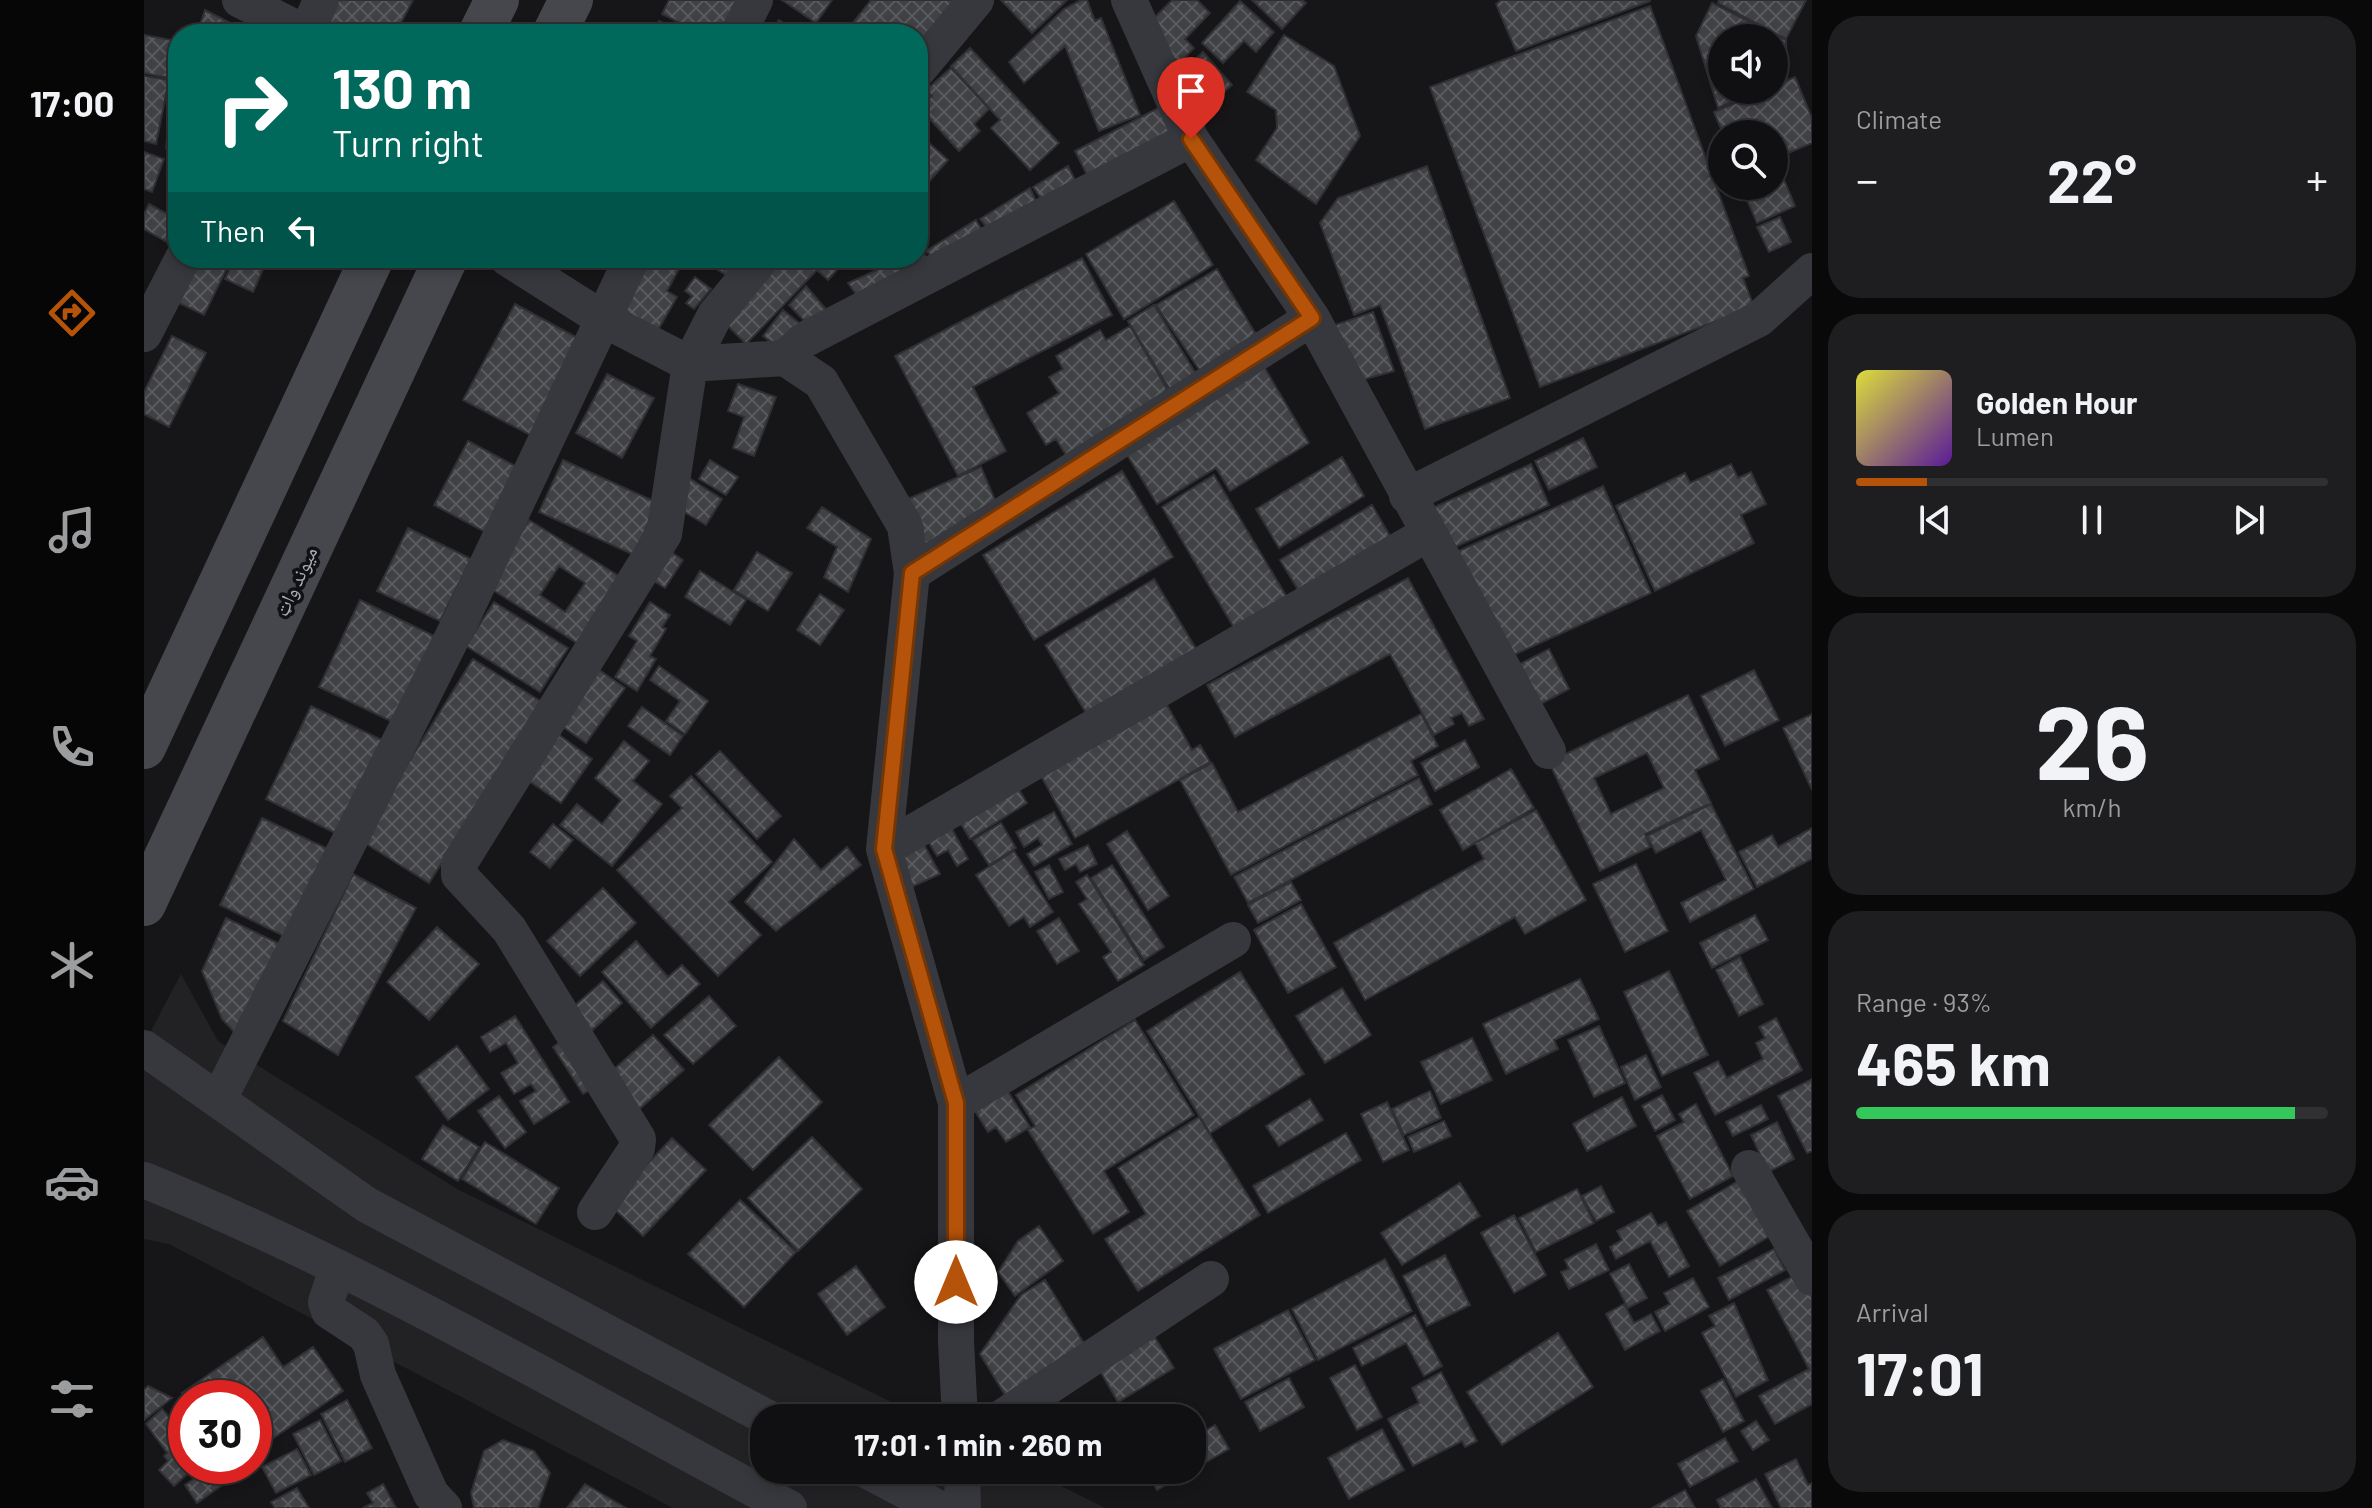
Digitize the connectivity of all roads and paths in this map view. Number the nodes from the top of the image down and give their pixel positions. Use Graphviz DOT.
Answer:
graph roads {
  1 [pos="240,0"];
  2 [pos="321,0"];
  3 [pos="497,0"];
  4 [pos="571,0"];
  5 [pos="755,0"];
  6 [pos="976,0"];
  7 [pos="1129,0"];
  8 [pos="288,24"];
  9 [pos="312,24"];
  10 [pos="485,24"];
  11 [pos="559,24"];
  12 [pos="743,24"];
  13 [pos="928,58"];
  14 [pos="1191,139"];
  15 [pos="178,268"];
  16 [pos="367,268"];
  17 [pos="441,268"];
  18 [pos="523,268"];
  19 [pos="627,268"];
  20 [pos="754,268"];
  21 [pos="1812,271"];
  22 [pos="1312,318"];
  23 [pos="603,319"];
  24 [pos="144,334"];
  25 [pos="785,358"];
  26 [pos="690,364"];
  27 [pos="1407,496"];
  28 [pos="1427,534"];
  29 [pos="912,573"];
  30 [pos="144,747"];
  31 [pos="1548,751"];
  32 [pos="884,849"];
  33 [pos="144,904"];
  34 [pos="1233,940"];
  35 [pos="144,1048"];
  36 [pos="219,1099"];
  37 [pos="956,1103"];
  38 [pos="1749,1168"];
  39 [pos="144,1180"];
  40 [pos="595,1212"];
  41 [pos="337,1269"];
  42 [pos="1812,1278"];
  43 [pos="1211,1279"];
  44 [pos="959,1404"];
  45 [pos="1022,1404"];
  46 [pos="750,1408"];
  47 [pos="893,1484"];
  48 [pos="962,1484"];
  49 [pos="444,1508"];
  50 [pos="789,1508"];
  51 [pos="938,1508"];
  52 [pos="963,1508"];
  1 -- 8 [label="street"];
  2 -- 9 [label="street"];
  3 -- 10 [label="main road"];
  4 -- 11 [label="main road"];
  5 -- 12 [label="street"];
  6 -- 13 [label="street"];
  7 -- 14 [label="street"];
  14 -- 22 [label="street"];
  14 -- 25 [label="street"];
  15 -- 24 [label="street"];
  16 -- 30 [label="main road"];
  17 -- 33 [label="main road, میوند واټ"];
  18 -- 23 [label="street"];
  19 -- 23 [label="street"];
  20 -- 26 [label="street"];
  21 -- 27 [label="street"];
  22 -- 27 [label="street"];
  22 -- 29 [label="street"];
  23 -- 26 [label="street"];
  23 -- 36 [label="street"];
  25 -- 26 [label="street"];
  25 -- 29 [label="street"];
  26 -- 40 [label="street"];
  27 -- 28 [label="street"];
  28 -- 31 [label="street"];
  28 -- 32 [label="street"];
  29 -- 32 [label="street"];
  32 -- 37 [label="street"];
  34 -- 37 [label="street"];
  35 -- 36 [label="street"];
  36 -- 46 [label="street"];
  37 -- 44 [label="street"];
  38 -- 42 [label="street"];
  39 -- 41 [label="street"];
  41 -- 49 [label="street"];
  41 -- 50 [label="street"];
  43 -- 45 [label="street"];
  47 -- 51 [label="street"];
  48 -- 52 [label="street"];
}
